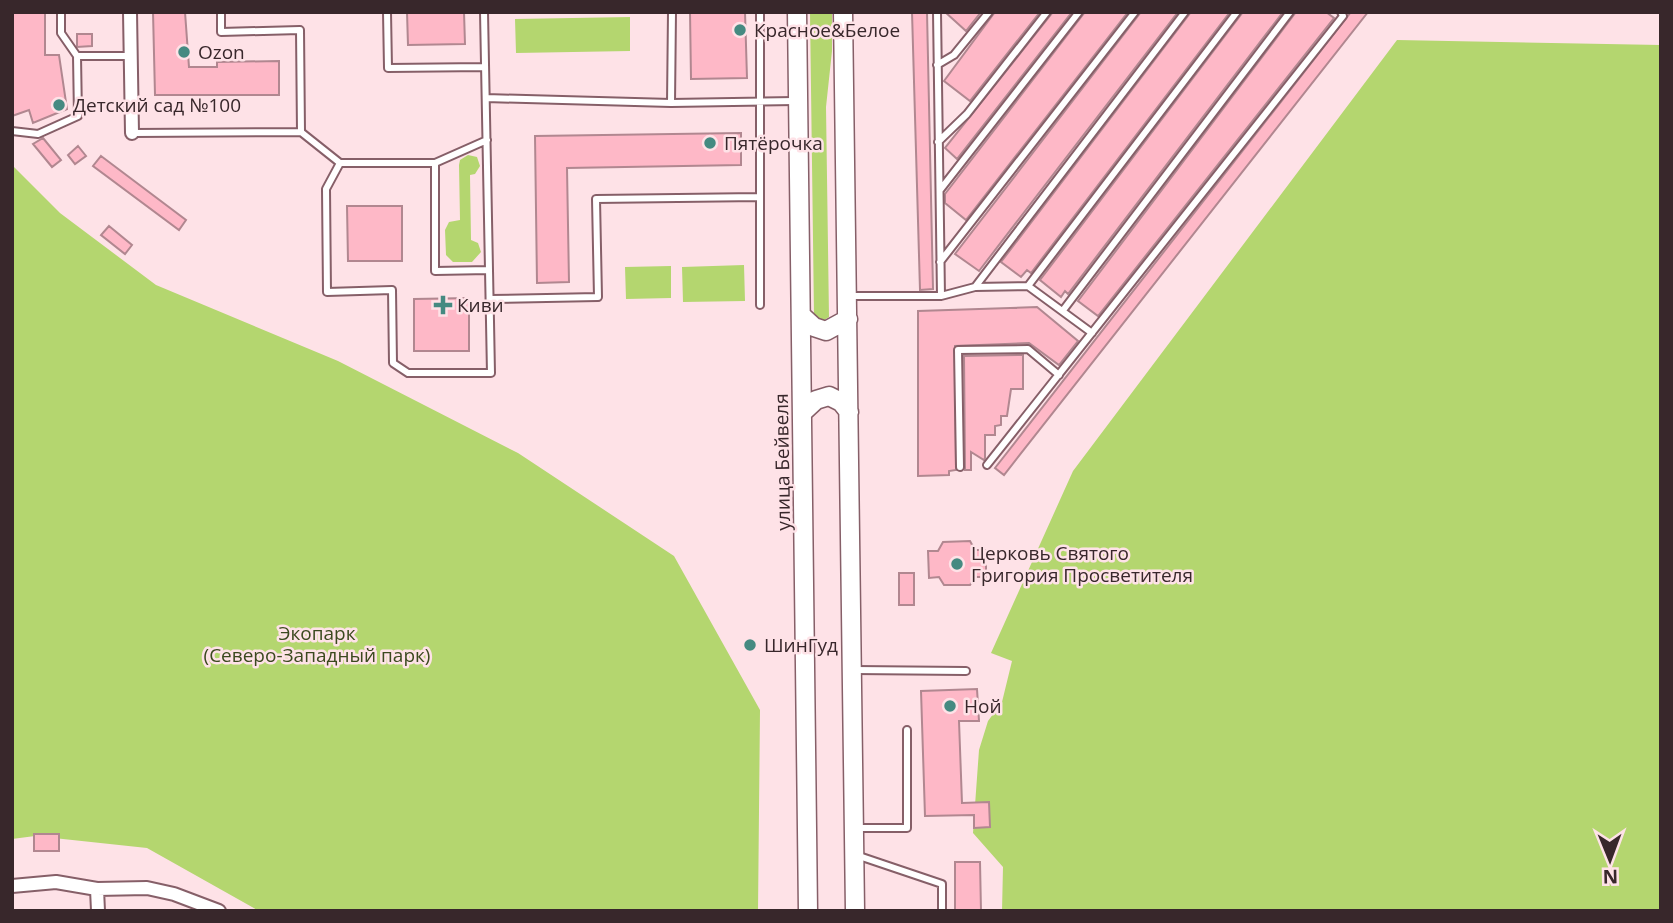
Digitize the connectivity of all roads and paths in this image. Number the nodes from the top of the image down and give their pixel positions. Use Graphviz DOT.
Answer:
graph roads {
  1 [pos="61,12"];
  2 [pos="130,12"];
  3 [pos="220,12"];
  4 [pos="387,12"];
  5 [pos="484,12"];
  6 [pos="671,12"];
  7 [pos="760,12"];
  8 [pos="797,12"];
  9 [pos="843,12"];
  10 [pos="937,12"];
  11 [pos="989,12"];
  12 [pos="1047,12"];
  13 [pos="1079,12"];
  14 [pos="1135,12"];
  15 [pos="1185,12"];
  16 [pos="1237,12"];
  17 [pos="1290,12"];
  18 [pos="1341,12"];
  19 [pos="77,56"];
  20 [pos="131,56"];
  21 [pos="937,65"];
  22 [pos="485,67"];
  23 [pos="486,98"];
  24 [pos="761,101"];
  25 [pos="798,101"];
  26 [pos="671,103"];
  27 [pos="12,131"];
  28 [pos="301,132"];
  29 [pos="132,134"];
  30 [pos="488,140"];
  31 [pos="938,142"];
  32 [pos="340,163"];
  33 [pos="435,163"];
  34 [pos="939,191"];
  35 [pos="759,197"];
  36 [pos="940,261"];
  37 [pos="489,270"];
  38 [pos="1028,286"];
  39 [pos="975,287"];
  40 [pos="847,296"];
  41 [pos="941,296"];
  42 [pos="490,299"];
  43 [pos="760,305"];
  44 [pos="1064,309"];
  45 [pos="801,315"];
  46 [pos="848,319"];
  47 [pos="1092,333"];
  48 [pos="1059,375"];
  49 [pos="849,412"];
  50 [pos="802,413"];
  51 [pos="987,466"];
  52 [pos="960,467"];
  53 [pos="852,670"];
  54 [pos="966,671"];
  55 [pos="907,730"];
  56 [pos="854,828"];
  57 [pos="854,854"];
  58 [pos="12,886"];
  59 [pos="97,888"];
  60 [pos="98,911"];
  61 [pos="219,911"];
  62 [pos="808,911"];
  63 [pos="855,911"];
  64 [pos="942,911"];
  1 -- 19 [label="lane"];
  2 -- 20 [label="street"];
  3 -- 28 [label="lane"];
  4 -- 22 [label="lane"];
  5 -- 22 [label="lane"];
  6 -- 26 [label="lane"];
  7 -- 24 [label="lane"];
  8 -- 25 [label="main road, улица Бейвеля"];
  9 -- 40 [label="main road"];
  10 -- 21 [label="lane"];
  11 -- 21 [label="lane"];
  12 -- 31 [label="lane"];
  13 -- 34 [label="lane"];
  14 -- 36 [label="lane"];
  15 -- 39 [label="lane"];
  16 -- 38 [label="lane"];
  17 -- 44 [label="lane"];
  18 -- 47 [label="lane"];
  19 -- 20 [label="lane"];
  19 -- 27 [label="lane"];
  20 -- 29 [label="street"];
  21 -- 31 [label="lane"];
  22 -- 23 [label="lane"];
  23 -- 26 [label="lane"];
  23 -- 30 [label="lane"];
  24 -- 25 [label="lane"];
  24 -- 26 [label="lane"];
  24 -- 35 [label="lane"];
  25 -- 45 [label="main road, улица Бейвеля"];
  28 -- 29 [label="lane"];
  28 -- 32 [label="lane"];
  30 -- 33 [label="lane"];
  30 -- 37 [label="lane"];
  31 -- 34 [label="lane"];
  32 -- 33 [label="lane"];
  32 -- 42 [label="lane"];
  33 -- 37 [label="lane"];
  34 -- 36 [label="lane"];
  35 -- 42 [label="lane"];
  35 -- 43 [label="lane"];
  36 -- 41 [label="lane"];
  37 -- 42 [label="lane"];
  38 -- 39 [label="lane"];
  38 -- 44 [label="lane"];
  39 -- 41 [label="lane"];
  40 -- 41 [label="lane"];
  40 -- 46 [label="main road"];
  44 -- 47 [label="lane"];
  45 -- 46 [label="main road"];
  45 -- 50 [label="main road, улица Бейвеля"];
  46 -- 49 [label="main road"];
  47 -- 48 [label="lane"];
  48 -- 51 [label="lane"];
  48 -- 52 [label="lane"];
  49 -- 50 [label="main road"];
  49 -- 53 [label="main road"];
  50 -- 62 [label="main road, улица Бейвеля"];
  53 -- 54 [label="lane"];
  53 -- 56 [label="main road"];
  55 -- 56 [label="lane"];
  56 -- 57 [label="main road"];
  57 -- 63 [label="main road"];
  57 -- 64 [label="lane"];
  58 -- 59 [label="street"];
  59 -- 60 [label="street"];
  59 -- 61 [label="street"];
}
